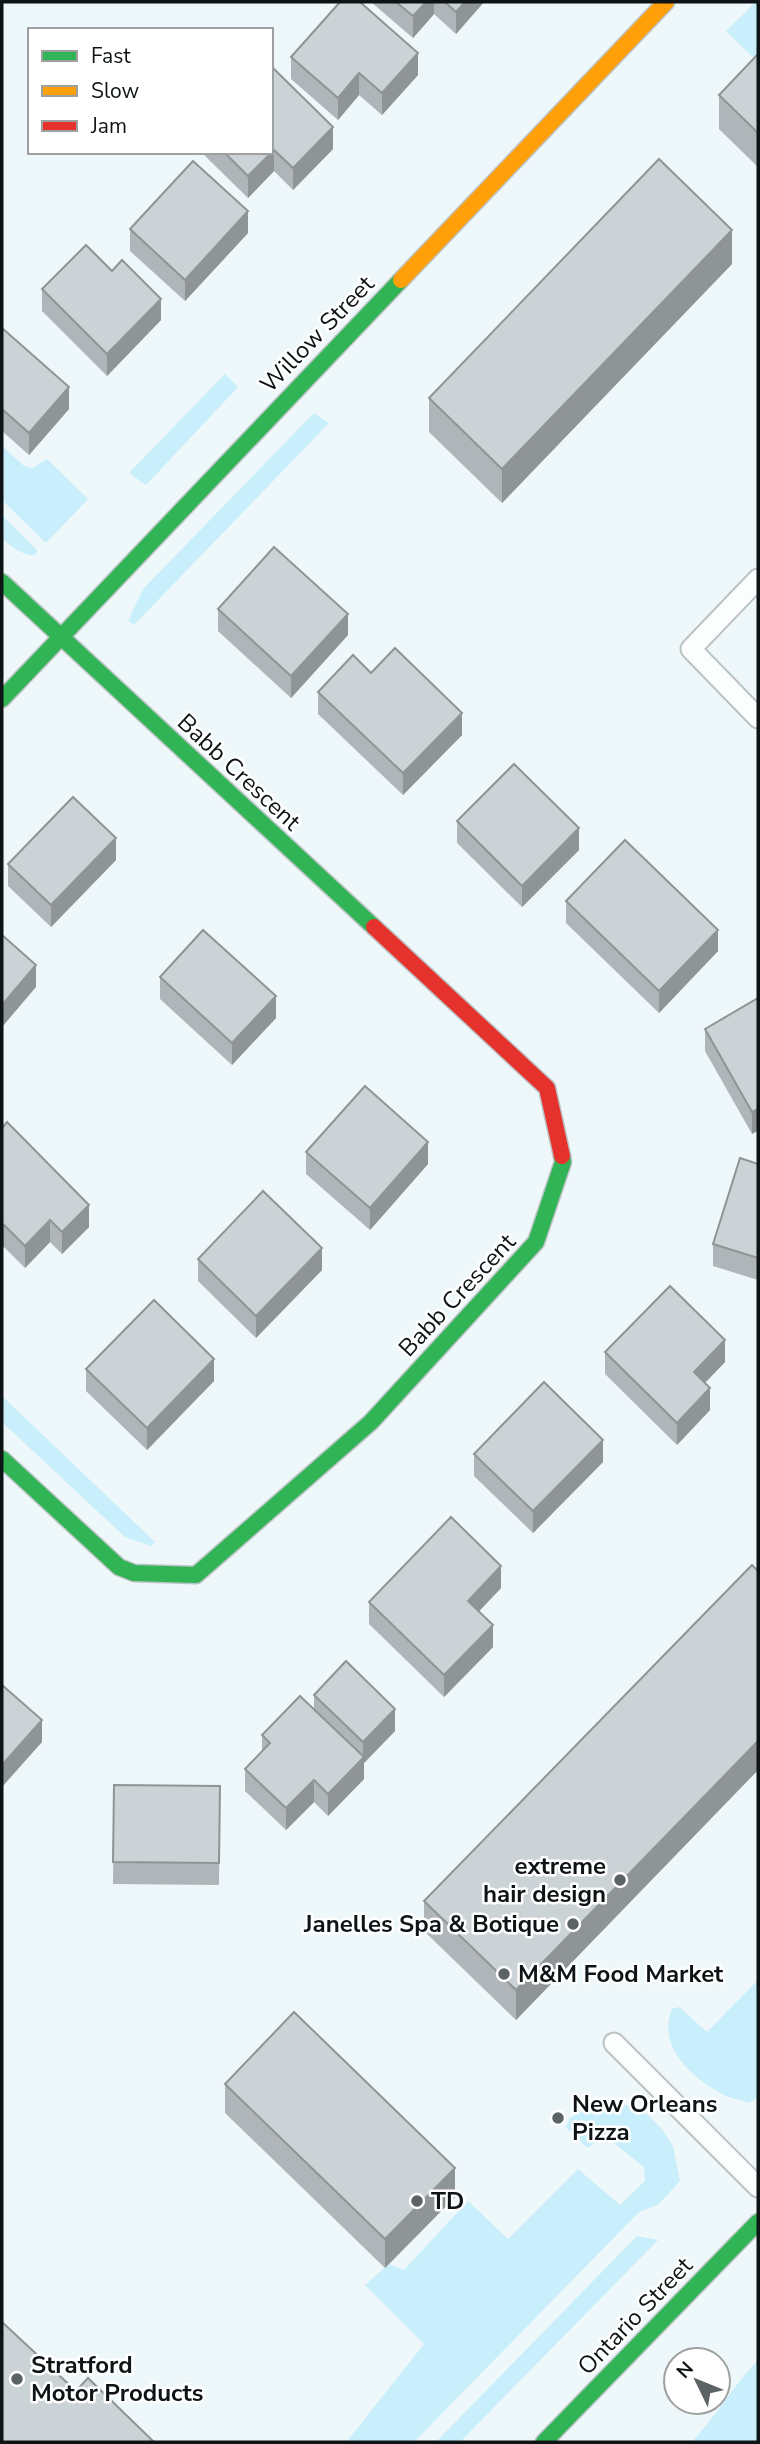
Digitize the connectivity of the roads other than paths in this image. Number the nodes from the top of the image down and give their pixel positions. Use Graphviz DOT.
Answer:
graph roads {
  1 [pos="666,2"];
  2 [pos="758,579"];
  3 [pos="2,583"];
  4 [pos="60,637"];
  5 [pos="2,699"];
  6 [pos="758,718"];
  7 [pos="2,1459"];
  8 [pos="614,2043"];
  9 [pos="758,2187"];
  10 [pos="758,2222"];
  11 [pos="544,2442"];
  1 -- 4 [label="street, Willow Street"];
  2 -- 6 [label="lane"];
  3 -- 4 [label="street, Babb Crescent"];
  4 -- 5 [label="street, Willow Street"];
  4 -- 7 [label="street, Babb Crescent"];
  8 -- 9 [label="lane"];
  10 -- 11 [label="street, Ontario Street"];
}
